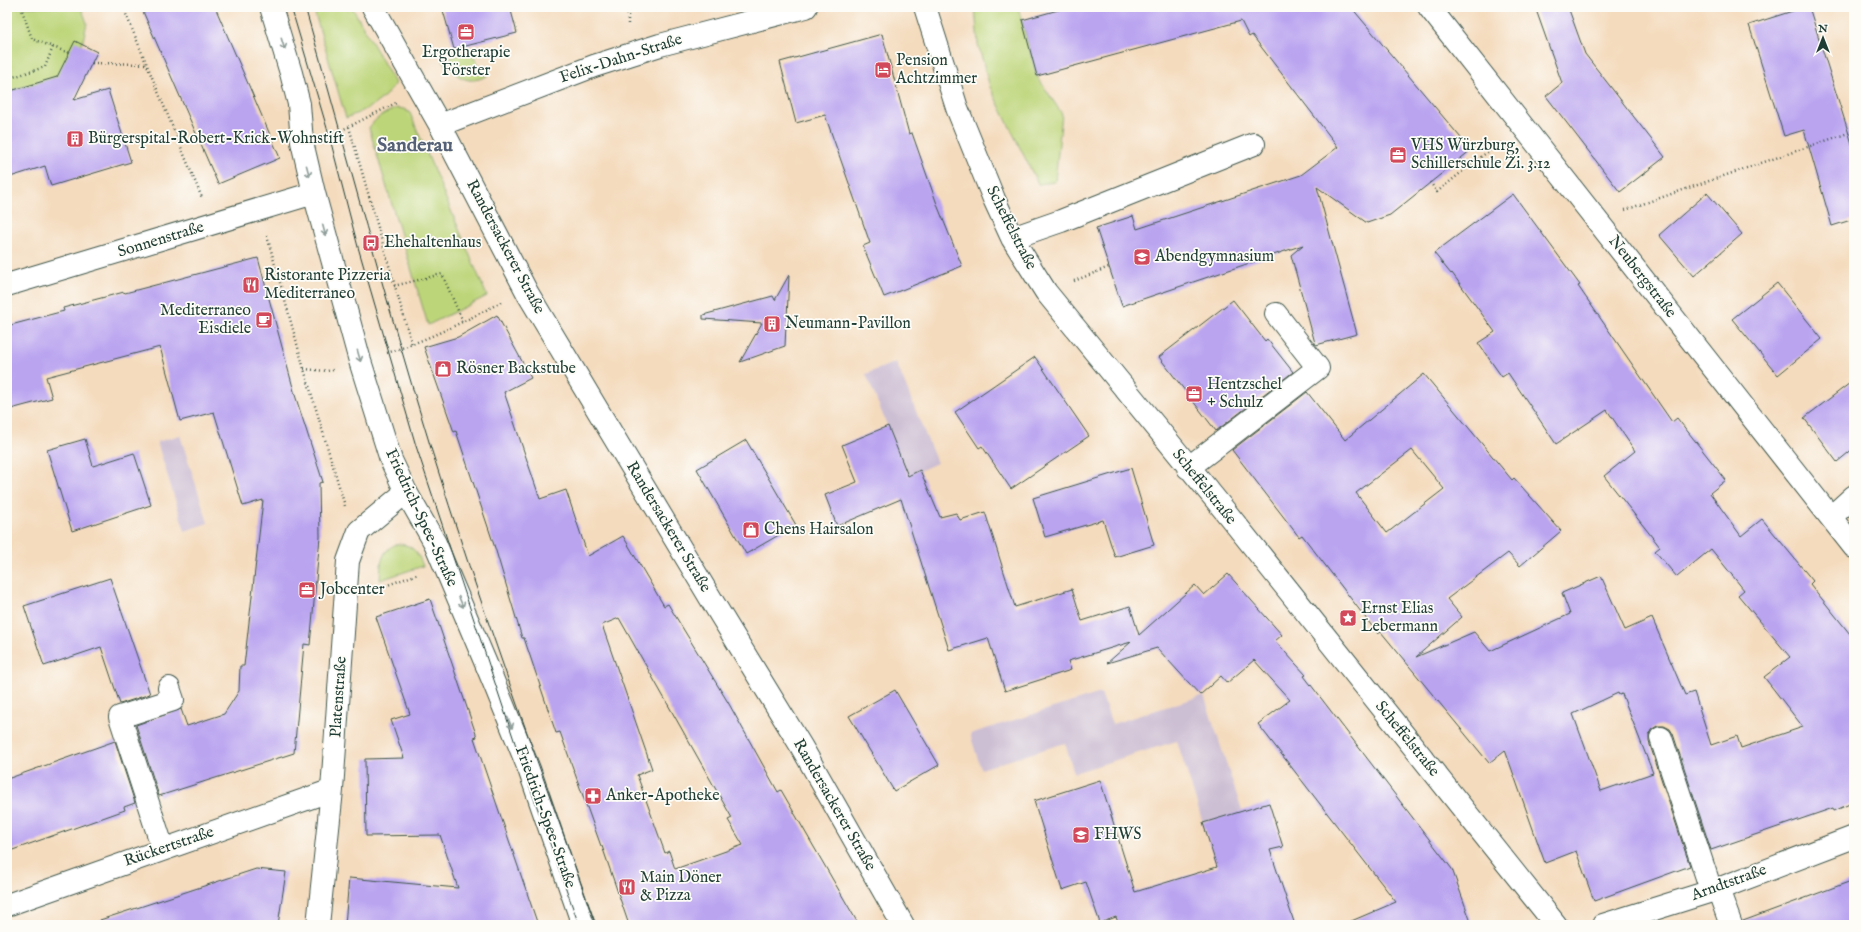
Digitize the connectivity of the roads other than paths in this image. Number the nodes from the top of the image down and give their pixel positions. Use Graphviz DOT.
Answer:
graph roads {
  1 [pos="271,7"];
  2 [pos="373,7"];
  3 [pos="806,7"];
  4 [pos="925,7"];
  5 [pos="1429,7"];
  6 [pos="440,125"];
  7 [pos="1254,144"];
  8 [pos="314,193"];
  9 [pos="1012,238"];
  10 [pos="7,286"];
  11 [pos="1276,314"];
  12 [pos="1188,468"];
  13 [pos="406,492"];
  14 [pos="1854,496"];
  15 [pos="1831,517"];
  16 [pos="1854,547"];
  17 [pos="169,688"];
  18 [pos="1661,738"];
  19 [pos="332,790"];
  20 [pos="1854,836"];
  21 [pos="163,849"];
  22 [pos="1714,890"];
  23 [pos="7,905"];
  24 [pos="318,925"];
  25 [pos="583,925"];
  26 [pos="903,925"];
  27 [pos="1556,925"];
  28 [pos="1603,925"];
  29 [pos="1731,925"];
  1 -- 8 [label="street, Friedrich-Spee-Straße, one-way"];
  2 -- 6 [label="street, Randersackerer Straße"];
  3 -- 6 [label="street, Felix-Dahn-Straße"];
  4 -- 9 [label="street, Scheffelstraße"];
  5 -- 15 [label="street, Neubergstraße"];
  6 -- 26 [label="street, Randersackerer Straße"];
  7 -- 9 [label="street"];
  8 -- 10 [label="street, Sonnenstraße"];
  8 -- 13 [label="street, Friedrich-Spee-Straße, one-way"];
  9 -- 12 [label="street, Scheffelstraße"];
  11 -- 12 [label="street"];
  12 -- 27 [label="street, Scheffelstraße"];
  13 -- 19 [label="street, Platenstraße"];
  13 -- 25 [label="street, Friedrich-Spee-Straße, one-way"];
  14 -- 15 [label="street"];
  15 -- 16 [label="street, Neubergstraße"];
  17 -- 21 [label="street"];
  18 -- 22 [label="street"];
  19 -- 21 [label="street, Rückertstraße"];
  19 -- 24 [label="street, Platenstraße"];
  20 -- 22 [label="street, Arndtstraße"];
  21 -- 23 [label="street, Rückertstraße"];
  22 -- 28 [label="street, Arndtstraße"];
  22 -- 29 [label="street"];
}
